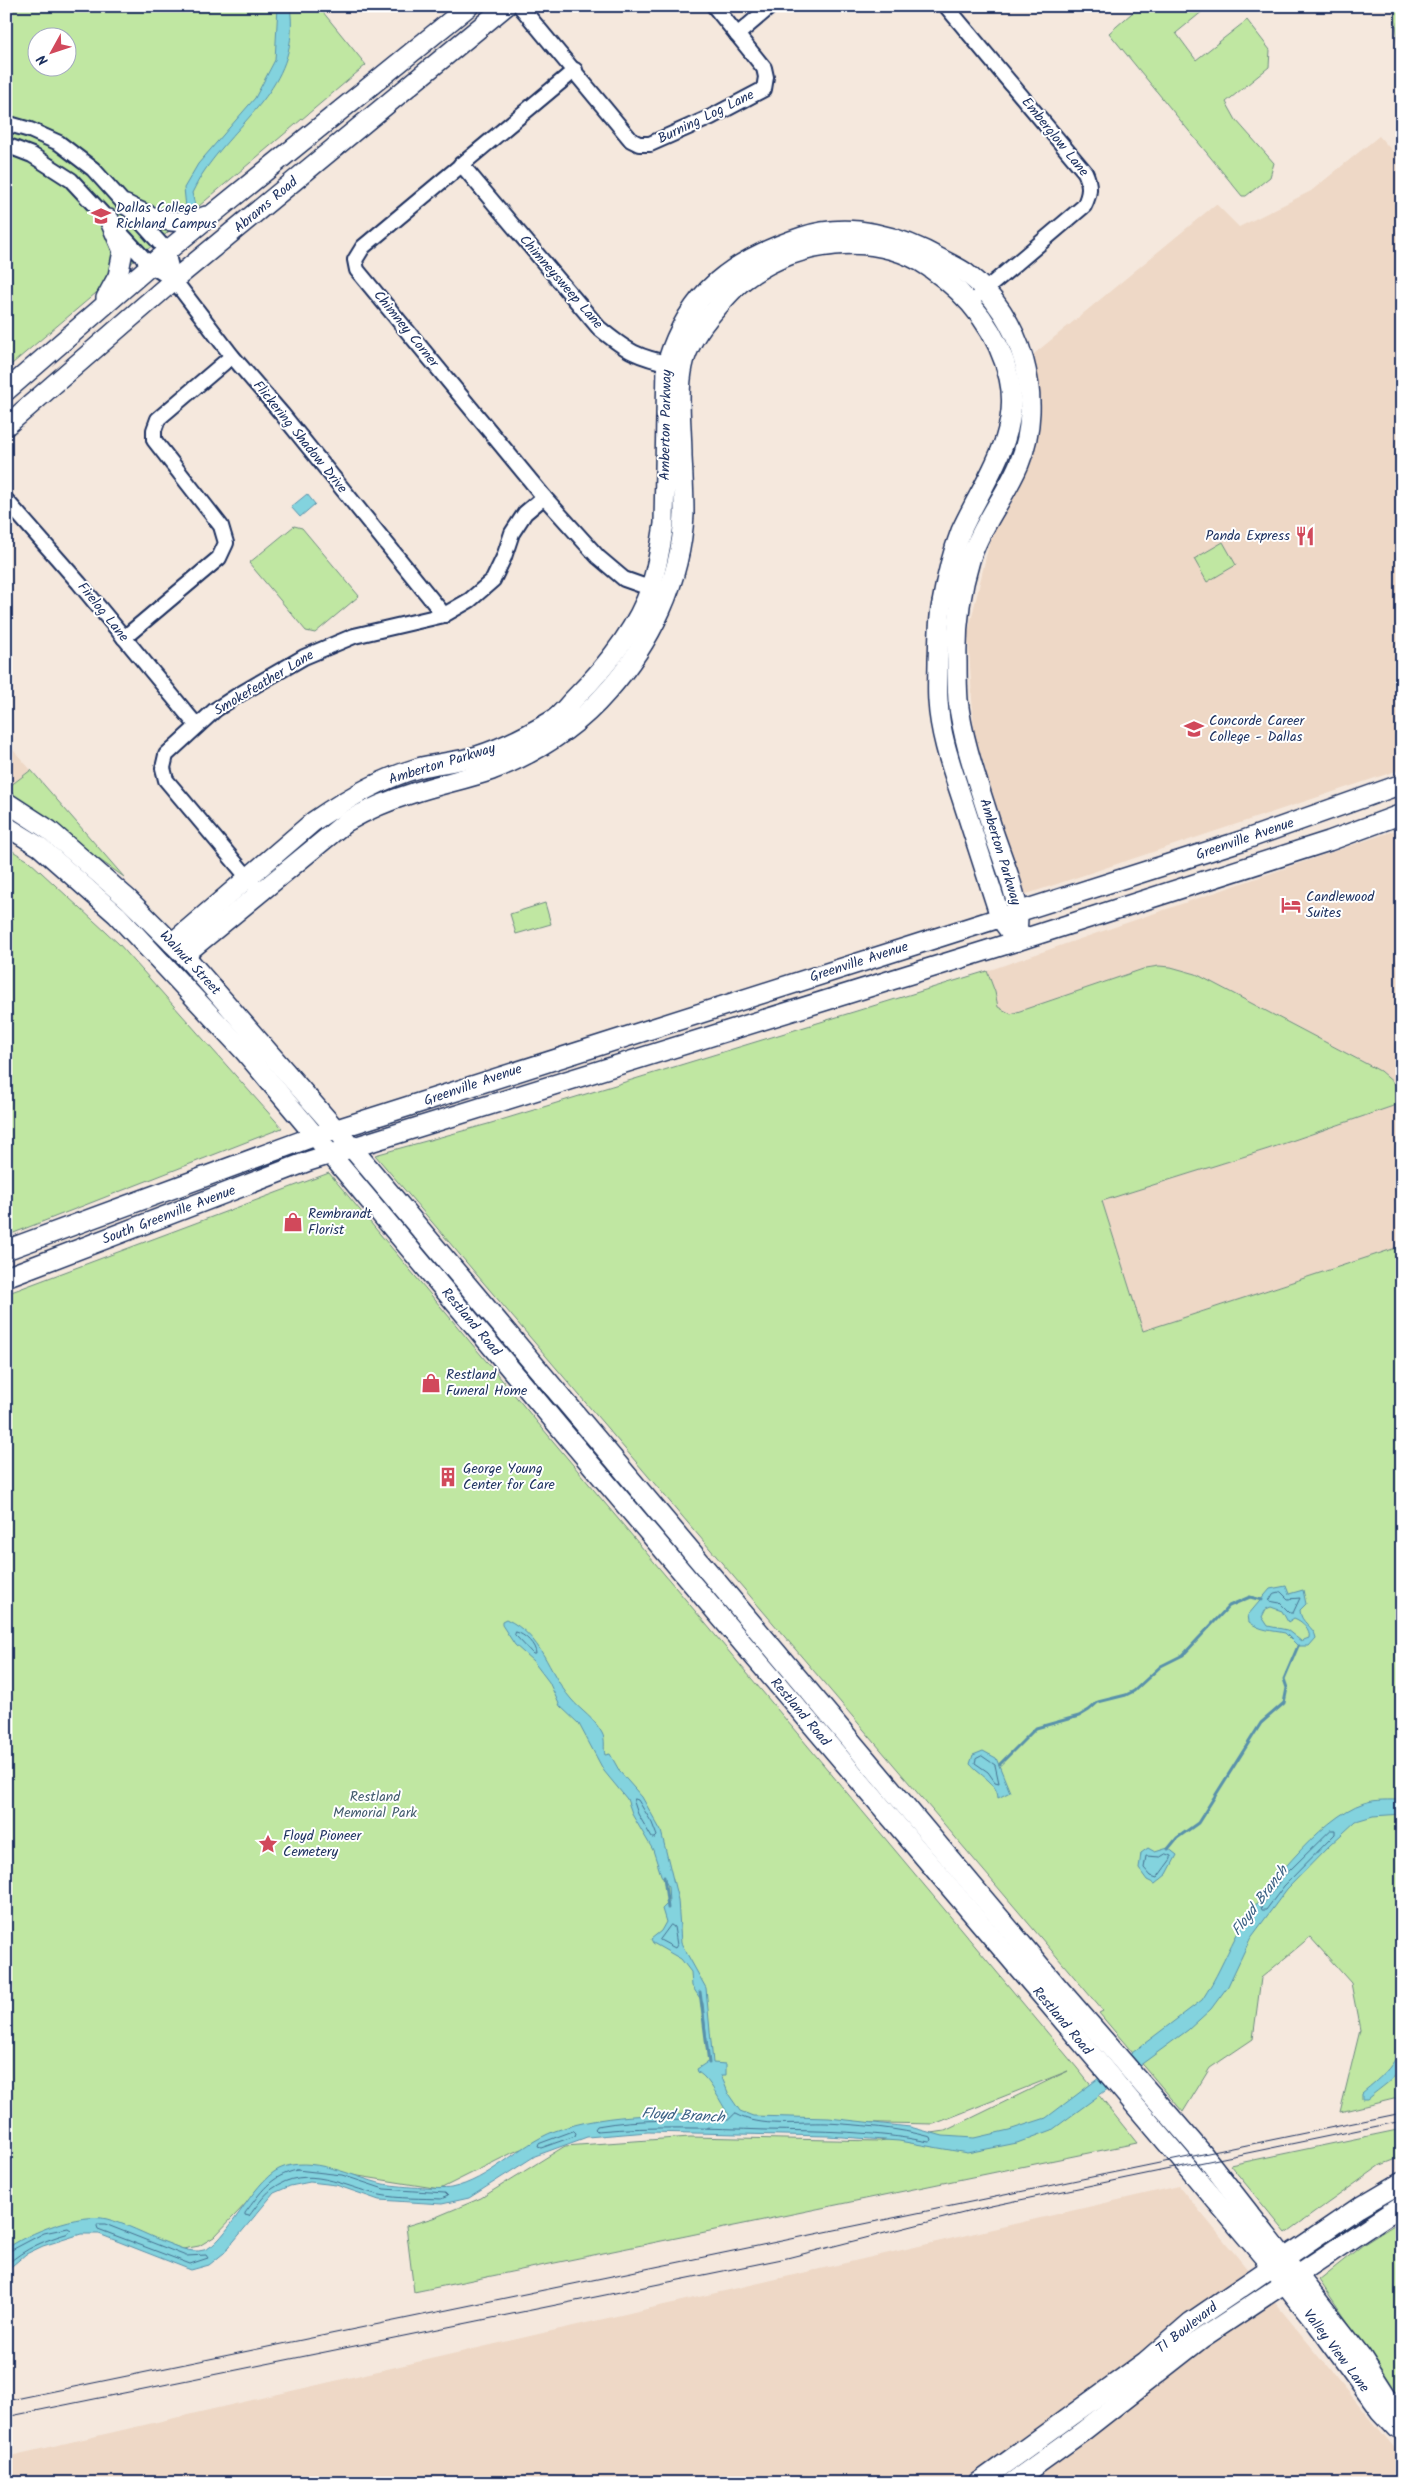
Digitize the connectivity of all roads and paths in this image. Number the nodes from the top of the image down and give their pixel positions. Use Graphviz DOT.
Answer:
graph roads {
  1 [pos="469,6"];
  2 [pos="506,6"];
  3 [pos="520,6"];
  4 [pos="714,6"];
  5 [pos="771,6"];
  6 [pos="946,6"];
  7 [pos="737,35"];
  8 [pos="574,70"];
  9 [pos="6,116"];
  10 [pos="6,123"];
  11 [pos="30,130"];
  12 [pos="8,147"];
  13 [pos="461,164"];
  14 [pos="231,201"];
  15 [pos="126,205"];
  16 [pos="109,218"];
  17 [pos="167,250"];
  18 [pos="150,265"];
  19 [pos="174,280"];
  20 [pos="977,296"];
  21 [pos="98,310"];
  22 [pos="232,356"];
  23 [pos="675,365"];
  24 [pos="6,391"];
  25 [pos="6,426"];
  26 [pos="544,497"];
  27 [pos="6,500"];
  28 [pos="659,591"];
  29 [pos="444,615"];
  30 [pos="124,638"];
  31 [pos="958,700"];
  32 [pos="938,701"];
  33 [pos="197,726"];
  34 [pos="1402,784"];
  35 [pos="6,802"];
  36 [pos="1402,814"];
  37 [pos="1402,824"];
  38 [pos="6,826"];
  39 [pos="1370,826"];
  40 [pos="1199,854"];
  41 [pos="248,878"];
  42 [pos="1206,880"];
  43 [pos="261,892"];
  44 [pos="1009,914"];
  45 [pos="1017,941"];
  46 [pos="178,949"];
  47 [pos="709,1010"];
  48 [pos="716,1034"];
  49 [pos="336,1130"];
  50 [pos="315,1136"];
  51 [pos="352,1148"];
  52 [pos="331,1154"];
  53 [pos="231,1166"];
  54 [pos="239,1187"];
  55 [pos="143,1200"];
  56 [pos="151,1222"];
  57 [pos="6,1250"];
  58 [pos="6,1277"];
  59 [pos="1107,2059"];
  60 [pos="1170,2117"];
  61 [pos="1155,2130"];
  62 [pos="1402,2182"];
  63 [pos="1402,2205"];
  64 [pos="1279,2262"];
  65 [pos="1291,2279"];
  66 [pos="1402,2425"];
  67 [pos="1402,2433"];
  68 [pos="978,2483"];
  69 [pos="1011,2483"];
  1 -- 14 [label="main road, Abrams Road"];
  2 -- 19 [label="main road, Abrams Road"];
  3 -- 8 [label="street, Burning Log Lane"];
  4 -- 7 [label="street, Burning Log Lane"];
  5 -- 7 [label="street"];
  6 -- 20 [label="street, Emberglow Lane"];
  7 -- 8 [label="street, Burning Log Lane"];
  8 -- 13 [label="street, Chimney Corner"];
  9 -- 11 [label="street"];
  10 -- 11 [label="street"];
  11 -- 15 [label="street"];
  12 -- 16 [label="street, Flickering Shadow Drive"];
  13 -- 23 [label="street, Chimneysweep Lane"];
  13 -- 26 [label="street, Chimney Corner"];
  14 -- 15 [label="main road"];
  14 -- 17 [label="main road, Abrams Road"];
  15 -- 17 [label="street"];
  16 -- 18 [label="street, Flickering Shadow Drive"];
  16 -- 21 [label="main road"];
  17 -- 18 [label="main road, Abrams Road"];
  17 -- 19 [label="street"];
  18 -- 19 [label="street, Flickering Shadow Drive"];
  18 -- 21 [label="main road, Abrams Road"];
  19 -- 22 [label="street, Flickering Shadow Drive"];
  19 -- 25 [label="main road, Abrams Road"];
  20 -- 23 [label="main road, Amberton Parkway"];
  20 -- 31 [label="main road, Amberton Parkway"];
  20 -- 32 [label="main road, Amberton Parkway"];
  21 -- 24 [label="main road, Abrams Road"];
  22 -- 29 [label="street, Flickering Shadow Drive"];
  22 -- 30 [label="street"];
  23 -- 28 [label="main road, Amberton Parkway"];
  26 -- 28 [label="street, Chimney Corner"];
  26 -- 29 [label="street, Smokefeather Lane"];
  27 -- 30 [label="street, Firelog Lane"];
  28 -- 41 [label="main road, Amberton Parkway"];
  28 -- 43 [label="main road, Amberton Parkway"];
  29 -- 33 [label="street, Smokefeather Lane"];
  30 -- 33 [label="street, Firelog Lane"];
  31 -- 32 [label="main road"];
  31 -- 44 [label="main road, Amberton Parkway"];
  32 -- 44 [label="main road, Amberton Parkway"];
  33 -- 41 [label="street, Smokefeather Lane"];
  34 -- 40 [label="main road, Greenville Avenue"];
  35 -- 46 [label="main road, Walnut Street"];
  36 -- 39 [label="main road, Greenville Avenue"];
  37 -- 39 [label="main road"];
  38 -- 50 [label="main road, Walnut Street"];
  39 -- 42 [label="main road, Greenville Avenue"];
  40 -- 42 [label="main road"];
  40 -- 44 [label="main road, Greenville Avenue"];
  41 -- 43 [label="street, Smokefeather Lane"];
  41 -- 46 [label="main road, Amberton Parkway"];
  42 -- 45 [label="main road, Greenville Avenue"];
  43 -- 46 [label="main road, Amberton Parkway"];
  44 -- 45 [label="main road, Amberton Parkway"];
  44 -- 47 [label="main road, Greenville Avenue"];
  45 -- 48 [label="main road, Greenville Avenue"];
  46 -- 49 [label="main road, Walnut Street"];
  47 -- 48 [label="main road"];
  47 -- 49 [label="main road, Greenville Avenue"];
  48 -- 51 [label="main road, Greenville Avenue"];
  49 -- 50 [label="main road, Greenville Avenue"];
  49 -- 51 [label="main road, Walnut Street"];
  50 -- 52 [label="main road, Walnut Street"];
  50 -- 53 [label="main road, South Greenville Avenue"];
  51 -- 52 [label="main road, Greenville Avenue"];
  51 -- 59 [label="main road, Restland Road"];
  52 -- 54 [label="main road, South Greenville Avenue"];
  52 -- 59 [label="main road, Restland Road"];
  53 -- 54 [label="main road"];
  53 -- 55 [label="main road, South Greenville Avenue"];
  54 -- 56 [label="main road, South Greenville Avenue"];
  55 -- 56 [label="main road"];
  55 -- 57 [label="main road, South Greenville Avenue"];
  56 -- 58 [label="main road, South Greenville Avenue"];
  59 -- 60 [label="main road, Restland Road"];
  59 -- 61 [label="main road, Restland Road"];
  60 -- 61 [label="main road"];
  60 -- 64 [label="main road, Restland Road"];
  61 -- 64 [label="main road, Restland Road"];
  62 -- 64 [label="main road, TI Boulevard"];
  63 -- 65 [label="main road, TI Boulevard"];
  64 -- 65 [label="main road, Valley View Lane"];
  64 -- 68 [label="main road, TI Boulevard"];
  65 -- 66 [label="main road, Valley View Lane"];
  65 -- 67 [label="main road, Valley View Lane"];
  65 -- 69 [label="main road, TI Boulevard"];
}
